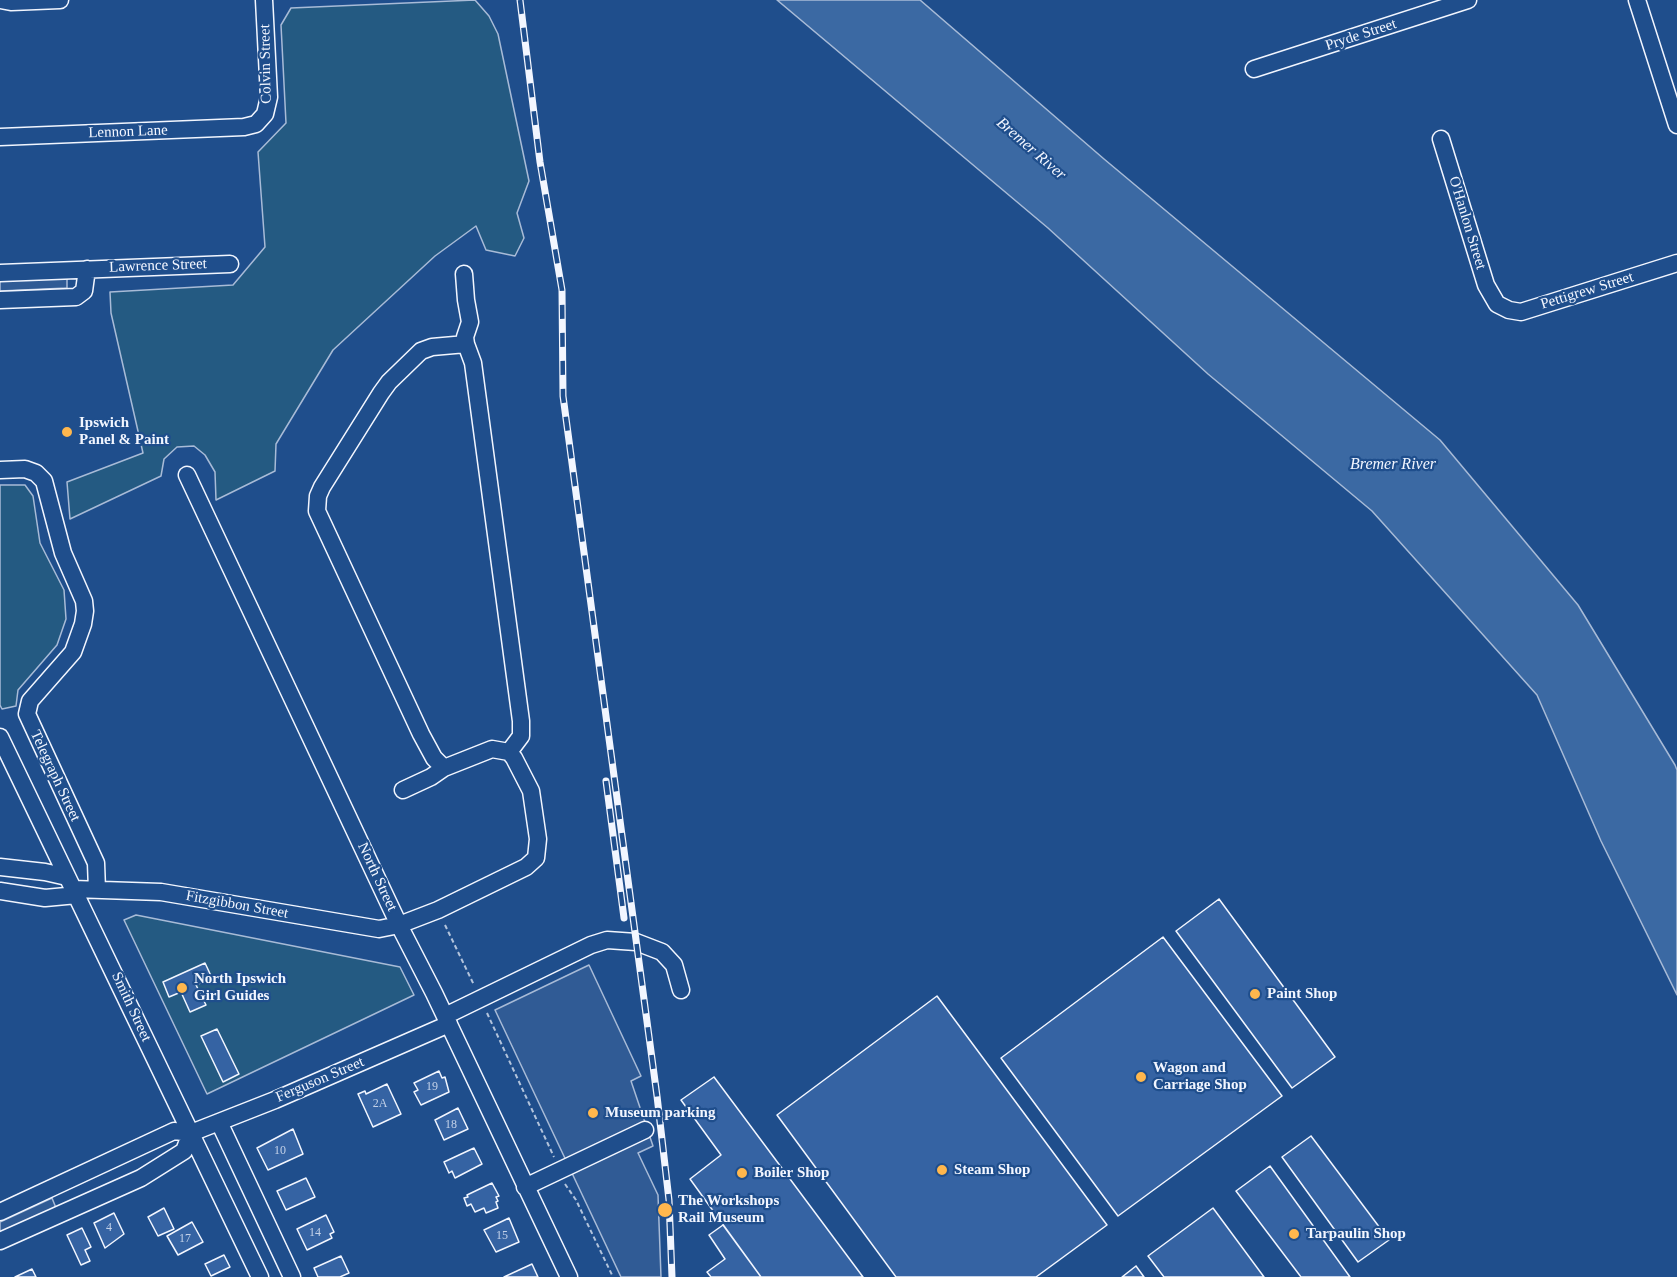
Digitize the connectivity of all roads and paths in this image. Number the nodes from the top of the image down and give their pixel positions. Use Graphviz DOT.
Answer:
graph roads {
  1 [pos="1,0"];
  2 [pos="60,0"];
  3 [pos="264,0"];
  4 [pos="1468,0"];
  5 [pos="1636,0"];
  6 [pos="1254,69"];
  7 [pos="256,124"];
  8 [pos="1677,124"];
  9 [pos="0,137"];
  10 [pos="1441,139"];
  11 [pos="1677,263"];
  12 [pos="230,264"];
  13 [pos="87,269"];
  14 [pos="0,273"];
  15 [pos="464,274"];
  16 [pos="0,300"];
  17 [pos="1497,304"];
  18 [pos="466,344"];
  19 [pos="0,470"];
  20 [pos="187,475"];
  21 [pos="0,737"];
  22 [pos="509,752"];
  23 [pos="444,768"];
  24 [pos="403,790"];
  25 [pos="0,867"];
  26 [pos="72,887"];
  27 [pos="97,890"];
  28 [pos="0,891"];
  29 [pos="438,910"];
  30 [pos="399,925"];
  31 [pos="681,990"];
  32 [pos="477,993"];
  33 [pos="484,1007"];
  34 [pos="447,1020"];
  35 [pos="219,1122"];
  36 [pos="645,1130"];
  37 [pos="191,1133"];
  38 [pos="554,1162"];
  39 [pos="562,1181"];
  40 [pos="525,1187"];
  41 [pos="0,1212"];
  42 [pos="0,1241"];
  43 [pos="260,1277"];
  44 [pos="292,1277"];
  45 [pos="569,1277"];
  46 [pos="613,1277"];
  1 -- 2 [label="street"];
  3 -- 7 [label="street, Colvin Street"];
  4 -- 6 [label="street, Pryde Street"];
  5 -- 8 [label="street"];
  7 -- 9 [label="street, Lennon Lane"];
  10 -- 17 [label="street, O'Hanlon Street"];
  11 -- 17 [label="street, Pettigrew Street"];
  12 -- 13 [label="street, Lawrence Street"];
  13 -- 14 [label="street, Lawrence Street"];
  13 -- 16 [label="street"];
  15 -- 18 [label="street"];
  18 -- 22 [label="street"];
  18 -- 23 [label="street"];
  19 -- 27 [label="street, Telegraph Street"];
  20 -- 30 [label="street, North Street"];
  21 -- 26 [label="street, Smith Street"];
  22 -- 23 [label="street"];
  22 -- 29 [label="street, Fitzgibbon Street"];
  23 -- 24 [label="street"];
  25 -- 26 [label="street, Fitzgibbon Street"];
  26 -- 27 [label="street, Fitzgibbon Street"];
  26 -- 28 [label="street, Fitzgibbon Street"];
  26 -- 37 [label="street, Smith Street"];
  27 -- 30 [label="street, Fitzgibbon Street"];
  29 -- 30 [label="street, Fitzgibbon Street"];
  29 -- 32 [label="path"];
  30 -- 34 [label="street, North Street"];
  31 -- 34 [label="street, Ferguson Street"];
  33 -- 38 [label="path"];
  34 -- 35 [label="street, Ferguson Street"];
  34 -- 40 [label="street, North Street"];
  35 -- 37 [label="street, Ferguson Street"];
  35 -- 44 [label="street"];
  36 -- 40 [label="street"];
  37 -- 41 [label="street, Ferguson Street"];
  37 -- 42 [label="street"];
  37 -- 43 [label="street, Smith Street"];
  39 -- 46 [label="path"];
  40 -- 45 [label="street, North Street"];
}
